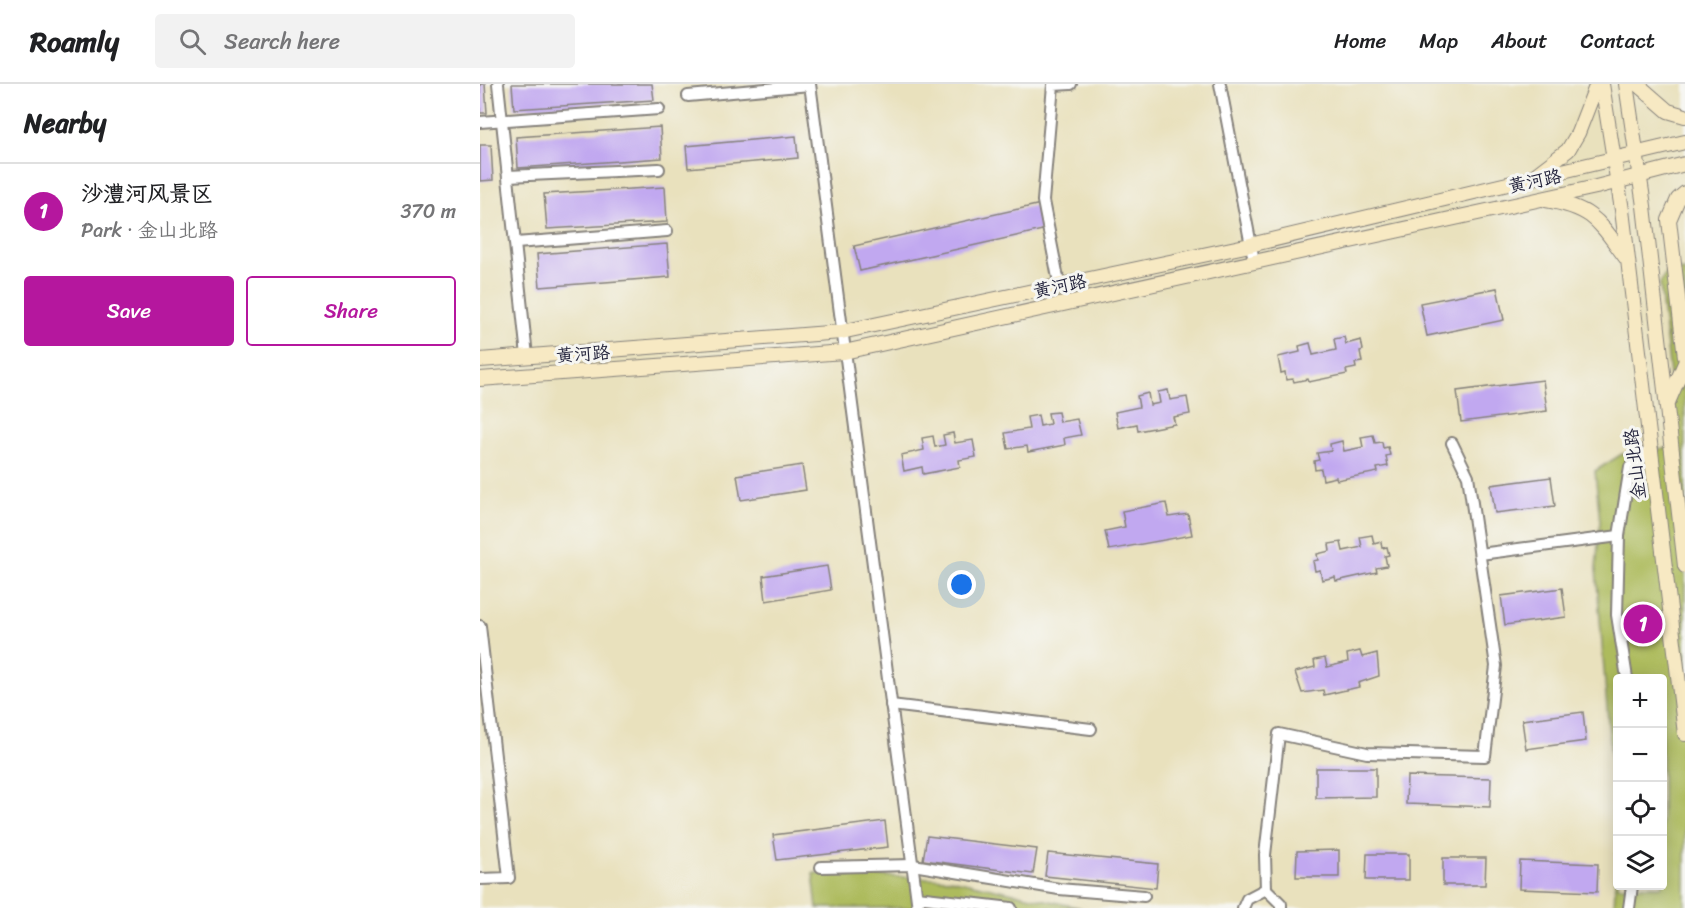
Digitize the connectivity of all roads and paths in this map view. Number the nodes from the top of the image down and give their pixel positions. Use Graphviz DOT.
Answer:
graph roads {
  1 [pos="498,84"];
  2 [pos="810,84"];
  3 [pos="1068,84"];
  4 [pos="1220,84"];
  5 [pos="1597,84"];
  6 [pos="1602,84"];
  7 [pos="1626,84"];
  8 [pos="1637,84"];
  9 [pos="688,96"];
  10 [pos="659,109"];
  11 [pos="1685,116"];
  12 [pos="502,121"];
  13 [pos="480,122"];
  14 [pos="1685,142"];
  15 [pos="1637,154"];
  16 [pos="1614,159"];
  17 [pos="1685,164"];
  18 [pos="659,169"];
  19 [pos="1640,175"];
  20 [pos="508,176"];
  21 [pos="1529,181"];
  22 [pos="1617,182"];
  23 [pos="1683,198"];
  24 [pos="1535,199"];
  25 [pos="667,231"];
  26 [pos="516,243"];
  27 [pos="1250,245"];
  28 [pos="1627,260"];
  29 [pos="1254,261"];
  30 [pos="1060,288"];
  31 [pos="841,332"];
  32 [pos="844,352"];
  33 [pos="527,356"];
  34 [pos="1685,357"];
  35 [pos="480,360"];
  36 [pos="1685,363"];
  37 [pos="480,379"];
  38 [pos="1668,402"];
  39 [pos="1452,443"];
  40 [pos="1652,448"];
  41 [pos="1674,472"];
  42 [pos="1685,482"];
  43 [pos="1619,536"];
  44 [pos="1480,554"];
  45 [pos="1685,567"];
  46 [pos="480,626"];
  47 [pos="1672,627"];
  48 [pos="1621,640"];
  49 [pos="1626,674"];
  50 [pos="891,705"];
  51 [pos="1091,729"];
  52 [pos="1685,734"];
  53 [pos="913,865"];
  54 [pos="821,867"];
  55 [pos="480,879"];
  56 [pos="1266,889"];
  57 [pos="1631,890"];
  58 [pos="1144,896"];
  59 [pos="918,903"];
  60 [pos="1011,908"];
  61 [pos="1243,908"];
  62 [pos="1281,908"];
  63 [pos="1629,908"];
  1 -- 12 [label="street"];
  2 -- 9 [label="street"];
  2 -- 31 [label="street"];
  3 -- 30 [label="street"];
  4 -- 27 [label="street"];
  5 -- 21 [label="main road"];
  6 -- 16 [label="main road, 金山北路"];
  7 -- 15 [label="main road"];
  8 -- 11 [label="main road"];
  10 -- 12 [label="street"];
  12 -- 13 [label="street"];
  12 -- 20 [label="street"];
  14 -- 15 [label="main road, 黄河路"];
  15 -- 16 [label="main road, 黄河路"];
  15 -- 19 [label="main road"];
  16 -- 21 [label="main road, 黄河路"];
  16 -- 22 [label="main road, 金山北路"];
  17 -- 19 [label="main road, 黄河路"];
  18 -- 20 [label="street"];
  19 -- 22 [label="main road, 黄河路"];
  19 -- 38 [label="main road"];
  20 -- 26 [label="street"];
  21 -- 27 [label="main road, 黄河路"];
  22 -- 24 [label="main road, 黄河路"];
  22 -- 28 [label="main road, 金山北路"];
  23 -- 34 [label="main road"];
  24 -- 28 [label="main road"];
  24 -- 29 [label="main road, 黄河路"];
  25 -- 26 [label="street"];
  26 -- 33 [label="street"];
  27 -- 29 [label="street"];
  27 -- 30 [label="main road, 黄河路"];
  28 -- 40 [label="main road, 金山北路"];
  29 -- 32 [label="main road, 黄河路"];
  30 -- 31 [label="main road, 黄河路"];
  31 -- 32 [label="street"];
  31 -- 33 [label="main road, 黄河路"];
  32 -- 37 [label="main road, 黄河路"];
  32 -- 50 [label="street"];
  33 -- 35 [label="main road, 黄河路"];
  36 -- 38 [label="main road"];
  38 -- 41 [label="main road"];
  39 -- 44 [label="street"];
  40 -- 43 [label="street"];
  40 -- 47 [label="main road, 金山北路"];
  41 -- 42 [label="street"];
  41 -- 45 [label="main road"];
  43 -- 44 [label="street"];
  43 -- 48 [label="street"];
  44 -- 56 [label="street"];
  46 -- 55 [label="street"];
  47 -- 48 [label="street"];
  47 -- 52 [label="main road, 金山北路"];
  48 -- 49 [label="street"];
  50 -- 51 [label="street"];
  50 -- 53 [label="street"];
  53 -- 54 [label="street"];
  53 -- 58 [label="street"];
  53 -- 59 [label="street"];
  56 -- 61 [label="street"];
  56 -- 62 [label="street"];
  57 -- 63 [label="street"];
  59 -- 60 [label="street"];
}
